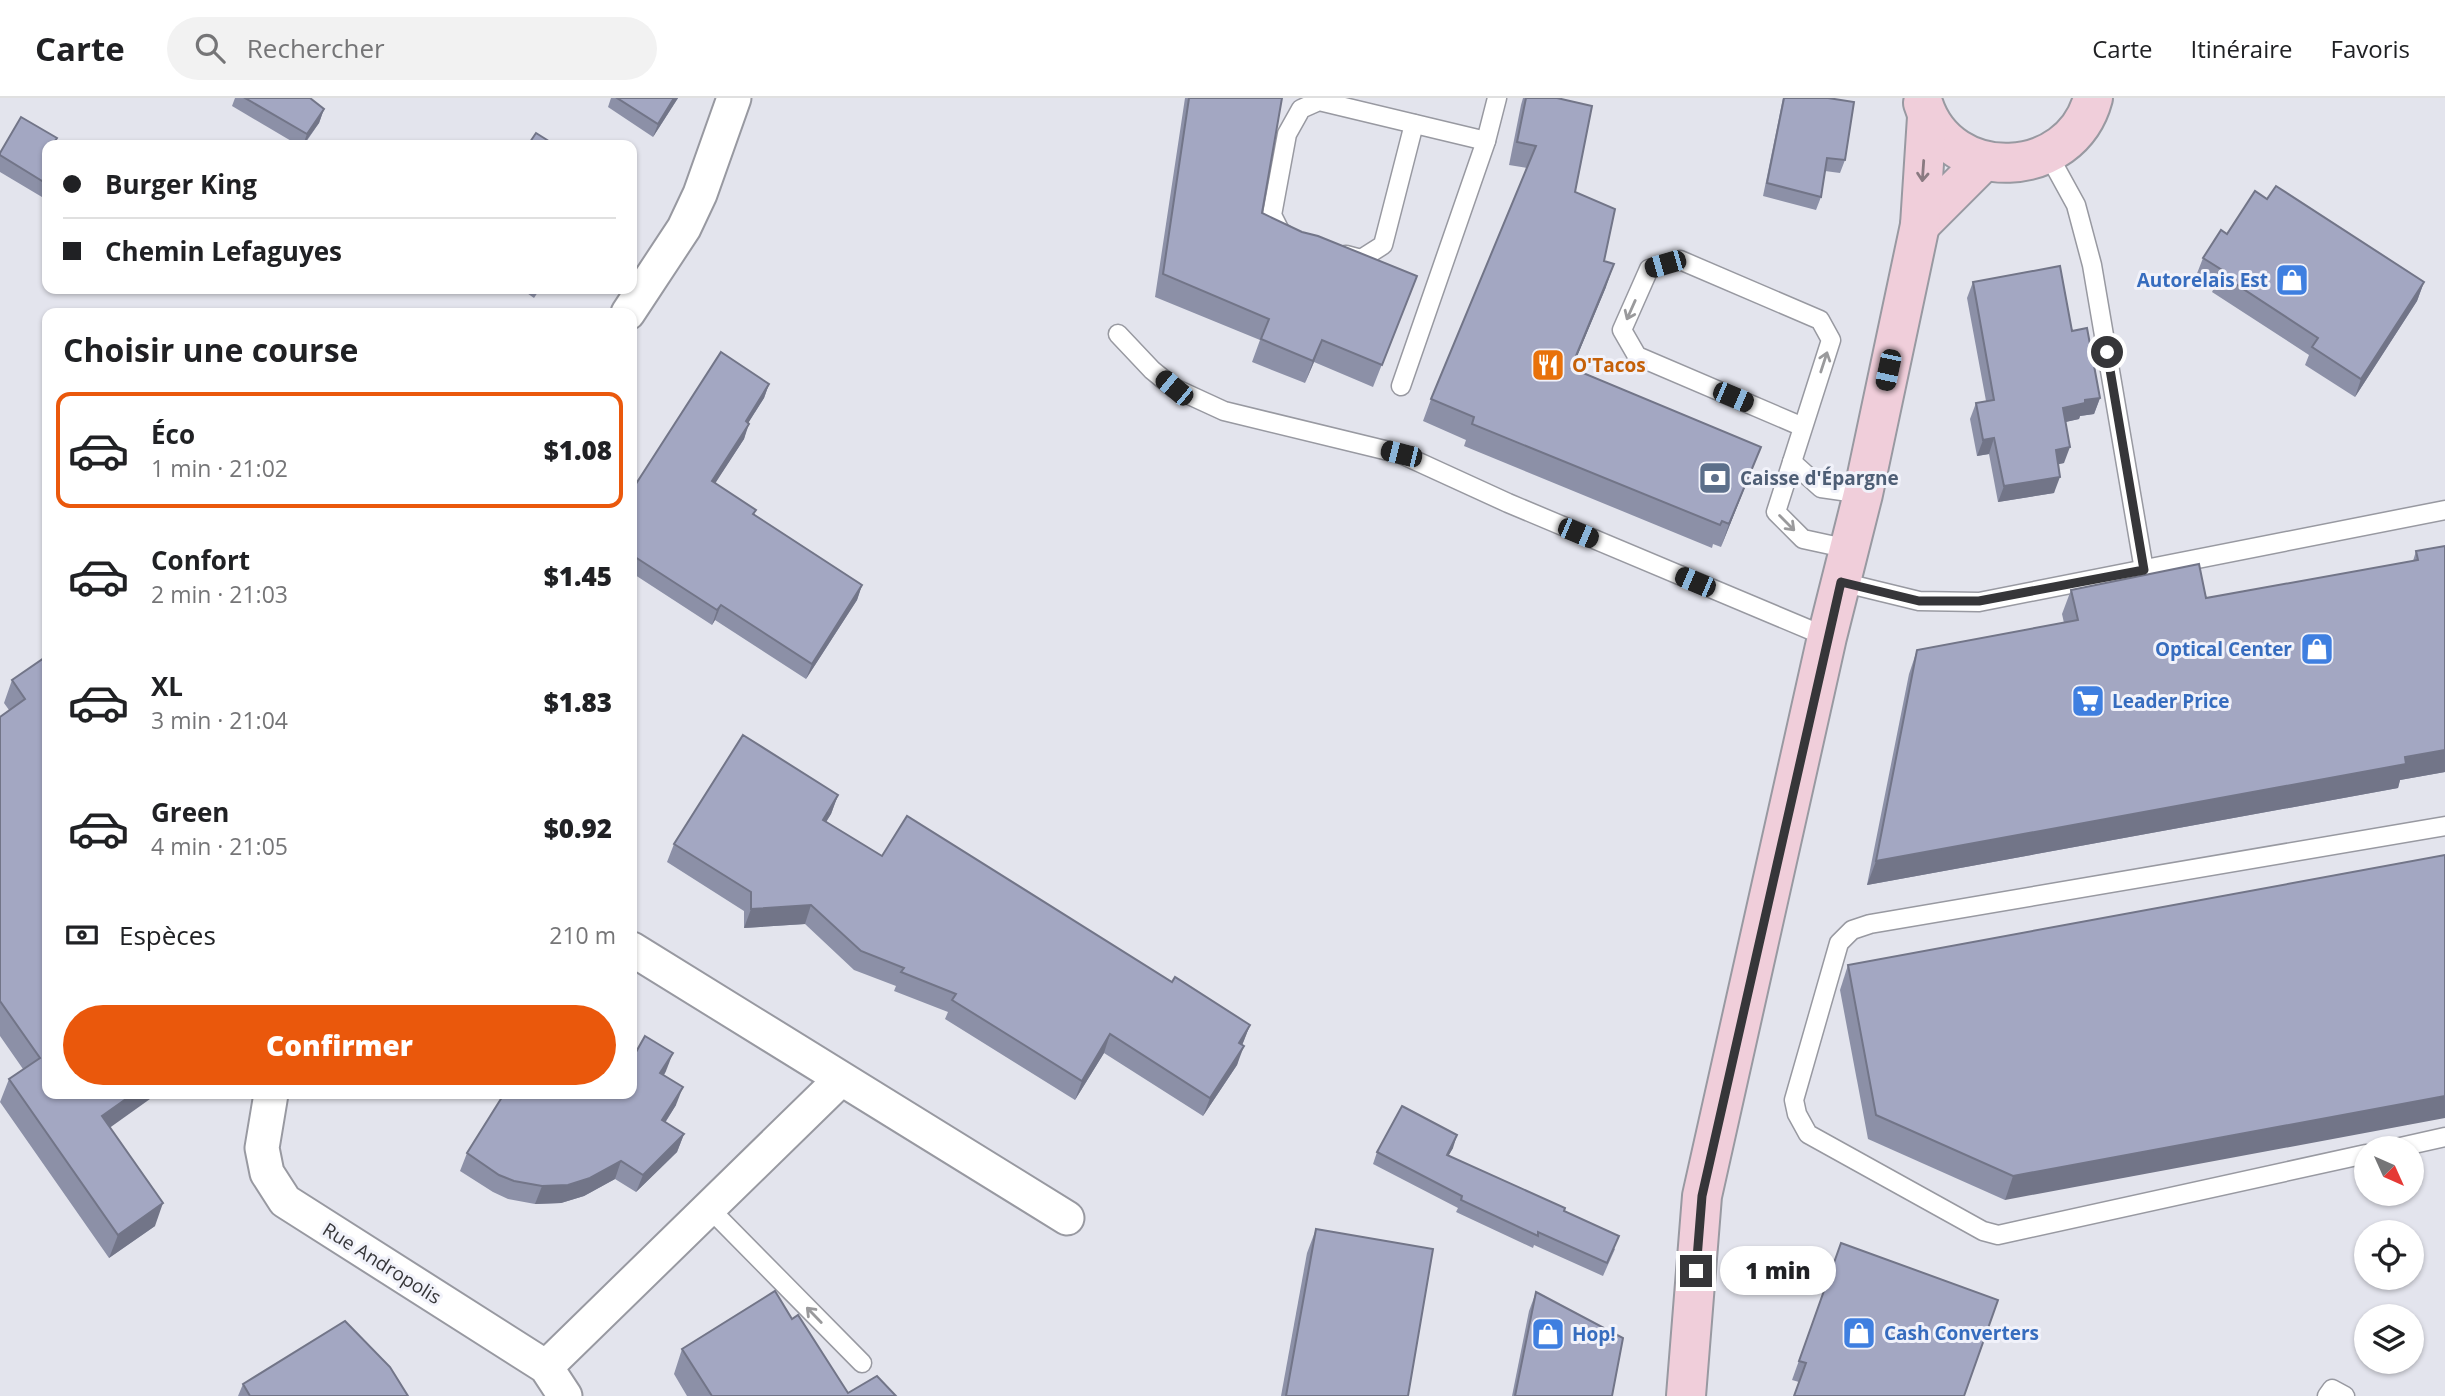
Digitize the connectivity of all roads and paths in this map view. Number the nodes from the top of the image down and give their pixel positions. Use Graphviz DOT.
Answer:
graph roads {
  1 [pos="734,98"];
  2 [pos="1497,98"];
  3 [pos="2093,98"];
  4 [pos="1924,107"];
  5 [pos="1414,124"];
  6 [pos="1486,141"];
  7 [pos="2048,154"];
  8 [pos="1984,161"];
  9 [pos="1920,225"];
  10 [pos="1297,243"];
  11 [pos="1323,249"];
  12 [pos="631,308"];
  13 [pos="1118,334"];
  14 [pos="1401,386"];
  15 [pos="1803,427"];
  16 [pos="1792,462"];
  17 [pos="1863,494"];
  18 [pos="2445,510"];
  19 [pos="1845,566"];
  20 [pos="2144,570"];
  21 [pos="1827,637"];
  22 [pos="2445,826"];
  23 [pos="637,952"];
  24 [pos="840,1080"];
  25 [pos="270,1099"];
  26 [pos="2445,1137"];
  27 [pos="2424,1142"];
  28 [pos="2354,1157"];
  29 [pos="709,1208"];
  30 [pos="1067,1218"];
  31 [pos="862,1363"];
  32 [pos="546,1367"];
  33 [pos="565,1396"];
  34 [pos="1686,1396"];
  35 [pos="2327,1396"];
  36 [pos="2345,1396"];
  1 -- 12 [label="street"];
  2 -- 6 [label="lane"];
  3 -- 7 [label="main road"];
  4 -- 8 [label="main road"];
  4 -- 9 [label="main road, one-way"];
  5 -- 6 [label="lane"];
  5 -- 10 [label="lane"];
  5 -- 11 [label="lane"];
  6 -- 14 [label="lane"];
  7 -- 8 [label="main road"];
  7 -- 20 [label="lane"];
  8 -- 9 [label="main road"];
  9 -- 17 [label="main road"];
  13 -- 21 [label="lane"];
  15 -- 15 [label="lane, one-way"];
  15 -- 16 [label="lane"];
  16 -- 17 [label="lane"];
  16 -- 19 [label="lane, one-way"];
  17 -- 19 [label="main road"];
  18 -- 20 [label="lane"];
  19 -- 20 [label="lane"];
  19 -- 21 [label="main road"];
  21 -- 34 [label="main road"];
  22 -- 28 [label="lane"];
  23 -- 24 [label="street"];
  24 -- 29 [label="street"];
  24 -- 30 [label="street"];
  25 -- 32 [label="street, Rue Andropolis"];
  26 -- 27 [label="lane"];
  31 -- 29 [label="lane, one-way"];
  29 -- 32 [label="street"];
  32 -- 33 [label="street, Rue Andropolis"];
  35 -- 36 [label="lane"];
}
